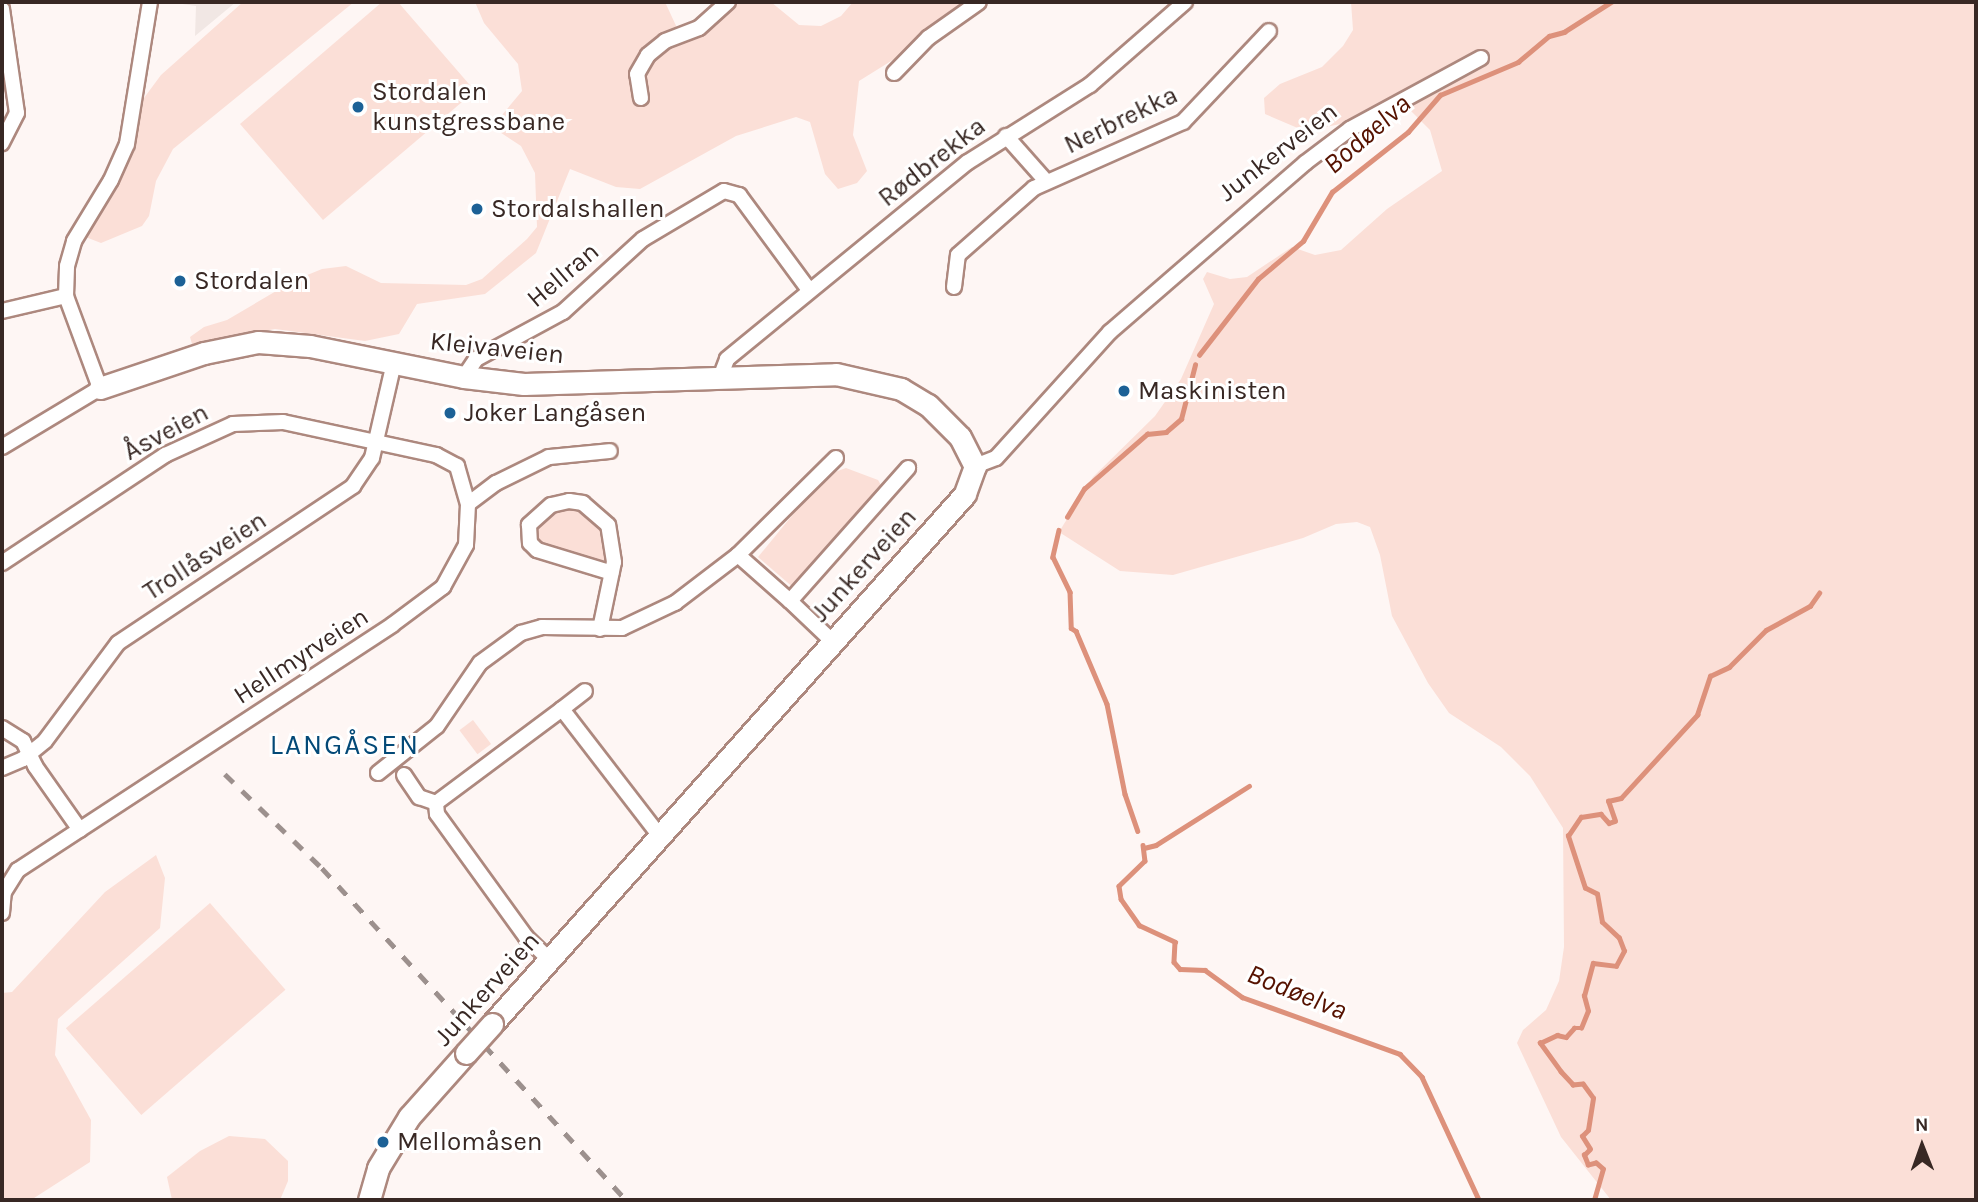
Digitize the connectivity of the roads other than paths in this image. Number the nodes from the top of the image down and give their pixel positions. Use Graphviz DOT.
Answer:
graph roads {
  1 [pos="150,2"];
  2 [pos="729,2"];
  3 [pos="979,2"];
  4 [pos="1185,2"];
  5 [pos="2,9"];
  6 [pos="1269,32"];
  7 [pos="1481,58"];
  8 [pos="894,73"];
  9 [pos="640,98"];
  10 [pos="1006,136"];
  11 [pos="2,143"];
  12 [pos="1045,180"];
  13 [pos="954,287"];
  14 [pos="809,290"];
  15 [pos="66,296"];
  16 [pos="2,311"];
  17 [pos="394,363"];
  18 [pos="721,375"];
  19 [pos="464,377"];
  20 [pos="100,388"];
  21 [pos="377,440"];
  22 [pos="2,447"];
  23 [pos="610,451"];
  24 [pos="836,458"];
  25 [pos="975,466"];
  26 [pos="908,468"];
  27 [pos="468,504"];
  28 [pos="738,555"];
  29 [pos="2,563"];
  30 [pos="612,573"];
  31 [pos="790,601"];
  32 [pos="600,629"];
  33 [pos="832,641"];
  34 [pos="585,691"];
  35 [pos="562,709"];
  36 [pos="2,727"];
  37 [pos="31,753"];
  38 [pos="2,768"];
  39 [pos="379,773"];
  40 [pos="404,775"];
  41 [pos="436,803"];
  42 [pos="80,830"];
  43 [pos="659,835"];
  44 [pos="2,914"];
  45 [pos="550,960"];
  46 [pos="369,1200"];
  1 -- 15 [label="street"];
  2 -- 9 [label="street"];
  3 -- 8 [label="street"];
  4 -- 10 [label="street, Rødbrekka"];
  5 -- 11 [label="street"];
  6 -- 12 [label="street, Nerbrekka"];
  7 -- 25 [label="street, Junkerveien"];
  10 -- 12 [label="street, Nerbrekka"];
  10 -- 14 [label="street, Rødbrekka"];
  12 -- 13 [label="street, Nerbrekka"];
  14 -- 18 [label="street, Rødbrekka"];
  14 -- 19 [label="street, Hellran"];
  15 -- 16 [label="street"];
  15 -- 20 [label="street"];
  17 -- 19 [label="street, Kleivaveien"];
  17 -- 20 [label="street, Kleivaveien"];
  17 -- 21 [label="street, Trollåsveien"];
  18 -- 19 [label="street, Kleivaveien"];
  18 -- 25 [label="street, Kleivaveien"];
  20 -- 22 [label="street, Kleivaveien"];
  21 -- 27 [label="street, Åsveien"];
  21 -- 29 [label="street, Åsveien"];
  21 -- 37 [label="street, Trollåsveien"];
  23 -- 27 [label="street"];
  24 -- 28 [label="street"];
  25 -- 33 [label="street, Junkerveien"];
  26 -- 31 [label="street"];
  27 -- 42 [label="street, Hellmyrveien"];
  28 -- 31 [label="street"];
  28 -- 32 [label="street"];
  30 -- 30 [label="street"];
  30 -- 32 [label="street"];
  31 -- 33 [label="street"];
  32 -- 39 [label="street"];
  33 -- 43 [label="street, Junkerveien"];
  34 -- 35 [label="street"];
  35 -- 41 [label="street"];
  35 -- 43 [label="street"];
  36 -- 37 [label="street"];
  37 -- 38 [label="street, Trollåsveien"];
  37 -- 42 [label="street"];
  40 -- 41 [label="street"];
  41 -- 45 [label="street"];
  42 -- 44 [label="street, Hellmyrveien"];
  43 -- 45 [label="street, Junkerveien"];
  45 -- 46 [label="street, Junkerveien, bridge"];
}
